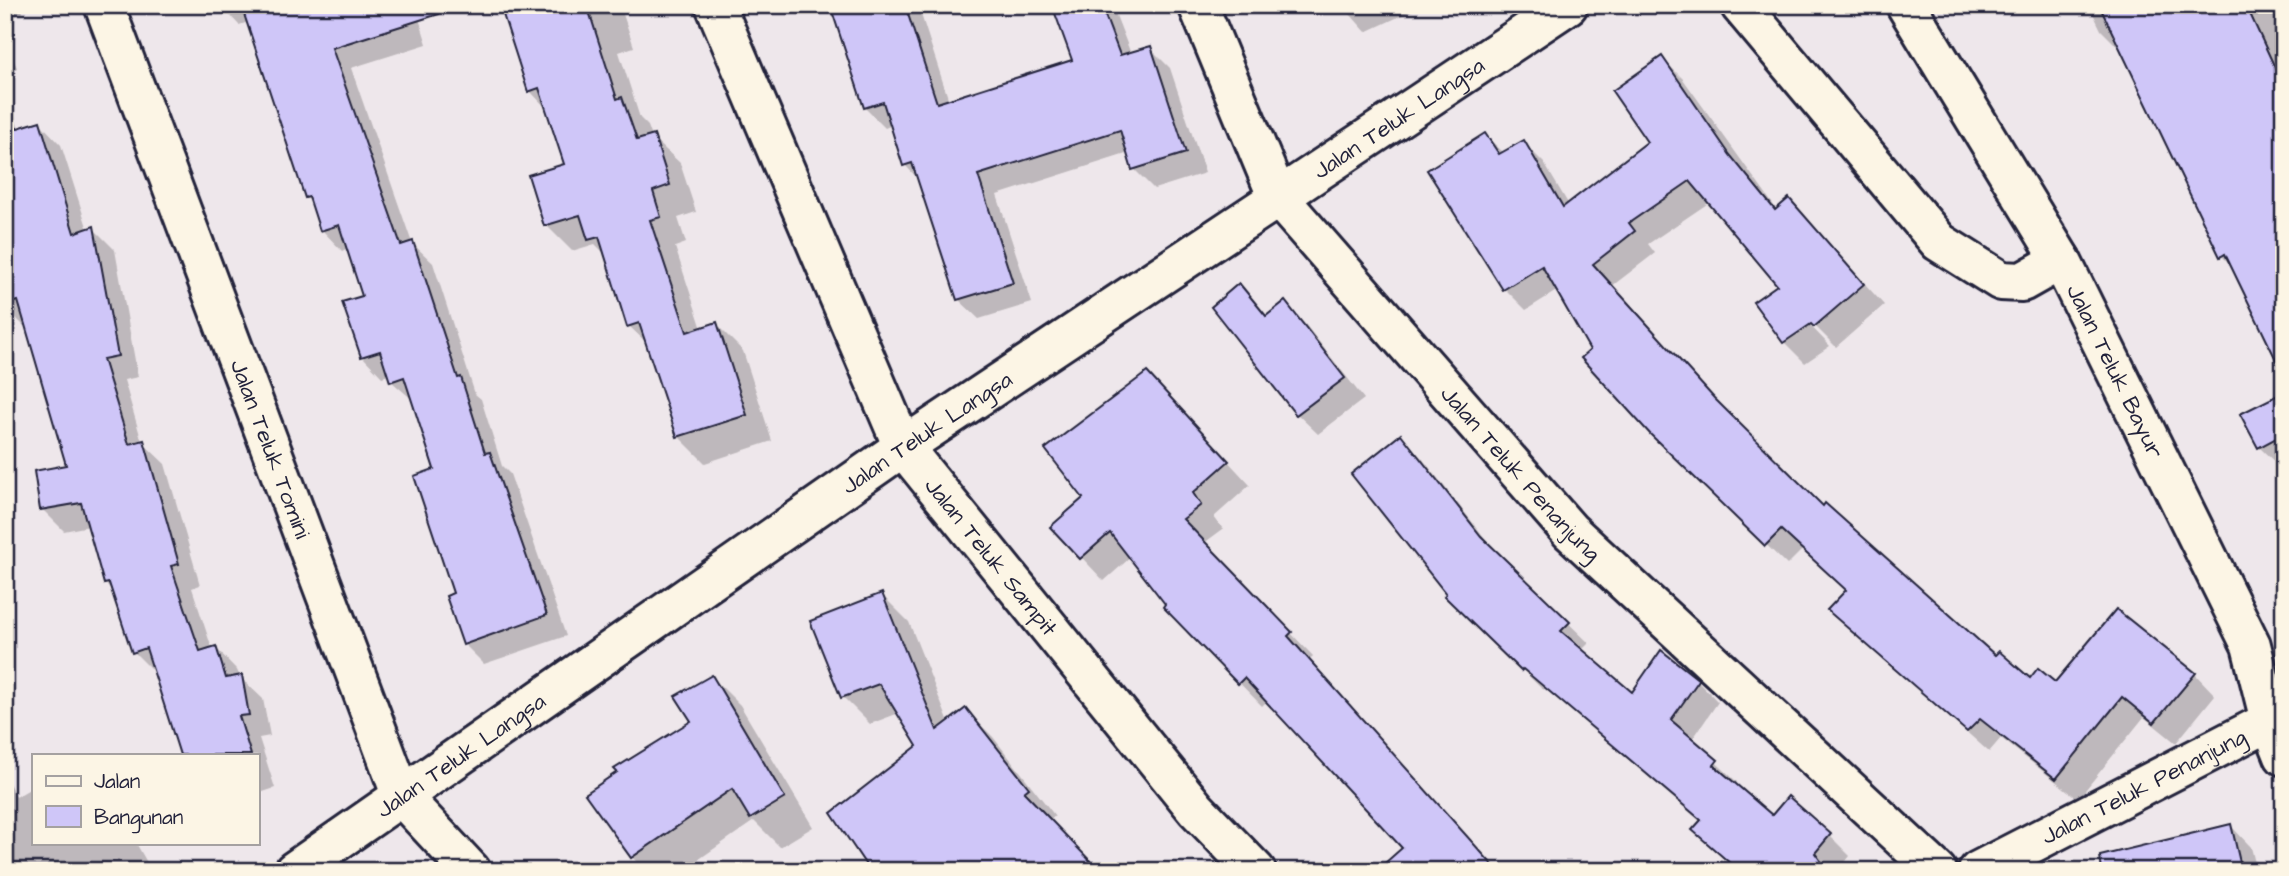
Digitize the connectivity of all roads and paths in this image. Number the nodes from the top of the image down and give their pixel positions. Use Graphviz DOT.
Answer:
graph roads {
  1 [pos="104,5"];
  2 [pos="715,5"];
  3 [pos="1198,5"];
  4 [pos="1568,5"];
  5 [pos="1740,5"];
  6 [pos="1906,5"];
  7 [pos="1277,196"];
  8 [pos="2061,260"];
  9 [pos="903,447"];
  10 [pos="2267,646"];
  11 [pos="2270,721"];
  12 [pos="2284,756"];
  13 [pos="402,797"];
  14 [pos="294,871"];
  15 [pos="471,871"];
  16 [pos="1256,871"];
  17 [pos="1937,871"];
  18 [pos="1978,871"];
  1 -- 13 [label="street, Jalan Teluk Tomini"];
  2 -- 9 [label="street, Jalan Teluk Sampit"];
  3 -- 7 [label="street, Jalan Teluk Penanjung"];
  4 -- 7 [label="street, Jalan Teluk Langsa"];
  5 -- 8 [label="street"];
  6 -- 8 [label="street, Jalan Teluk Bayur"];
  7 -- 9 [label="street, Jalan Teluk Langsa"];
  7 -- 17 [label="street, Jalan Teluk Penanjung"];
  8 -- 10 [label="street, Jalan Teluk Bayur"];
  9 -- 13 [label="street, Jalan Teluk Langsa"];
  9 -- 16 [label="street, Jalan Teluk Sampit"];
  10 -- 11 [label="street, Jalan Teluk Bayur"];
  11 -- 12 [label="street, Jalan Teluk Bayur"];
  11 -- 18 [label="street, Jalan Teluk Penanjung"];
  13 -- 14 [label="street, Jalan Teluk Langsa"];
  13 -- 15 [label="street, Jalan Teluk Tomini"];
}
